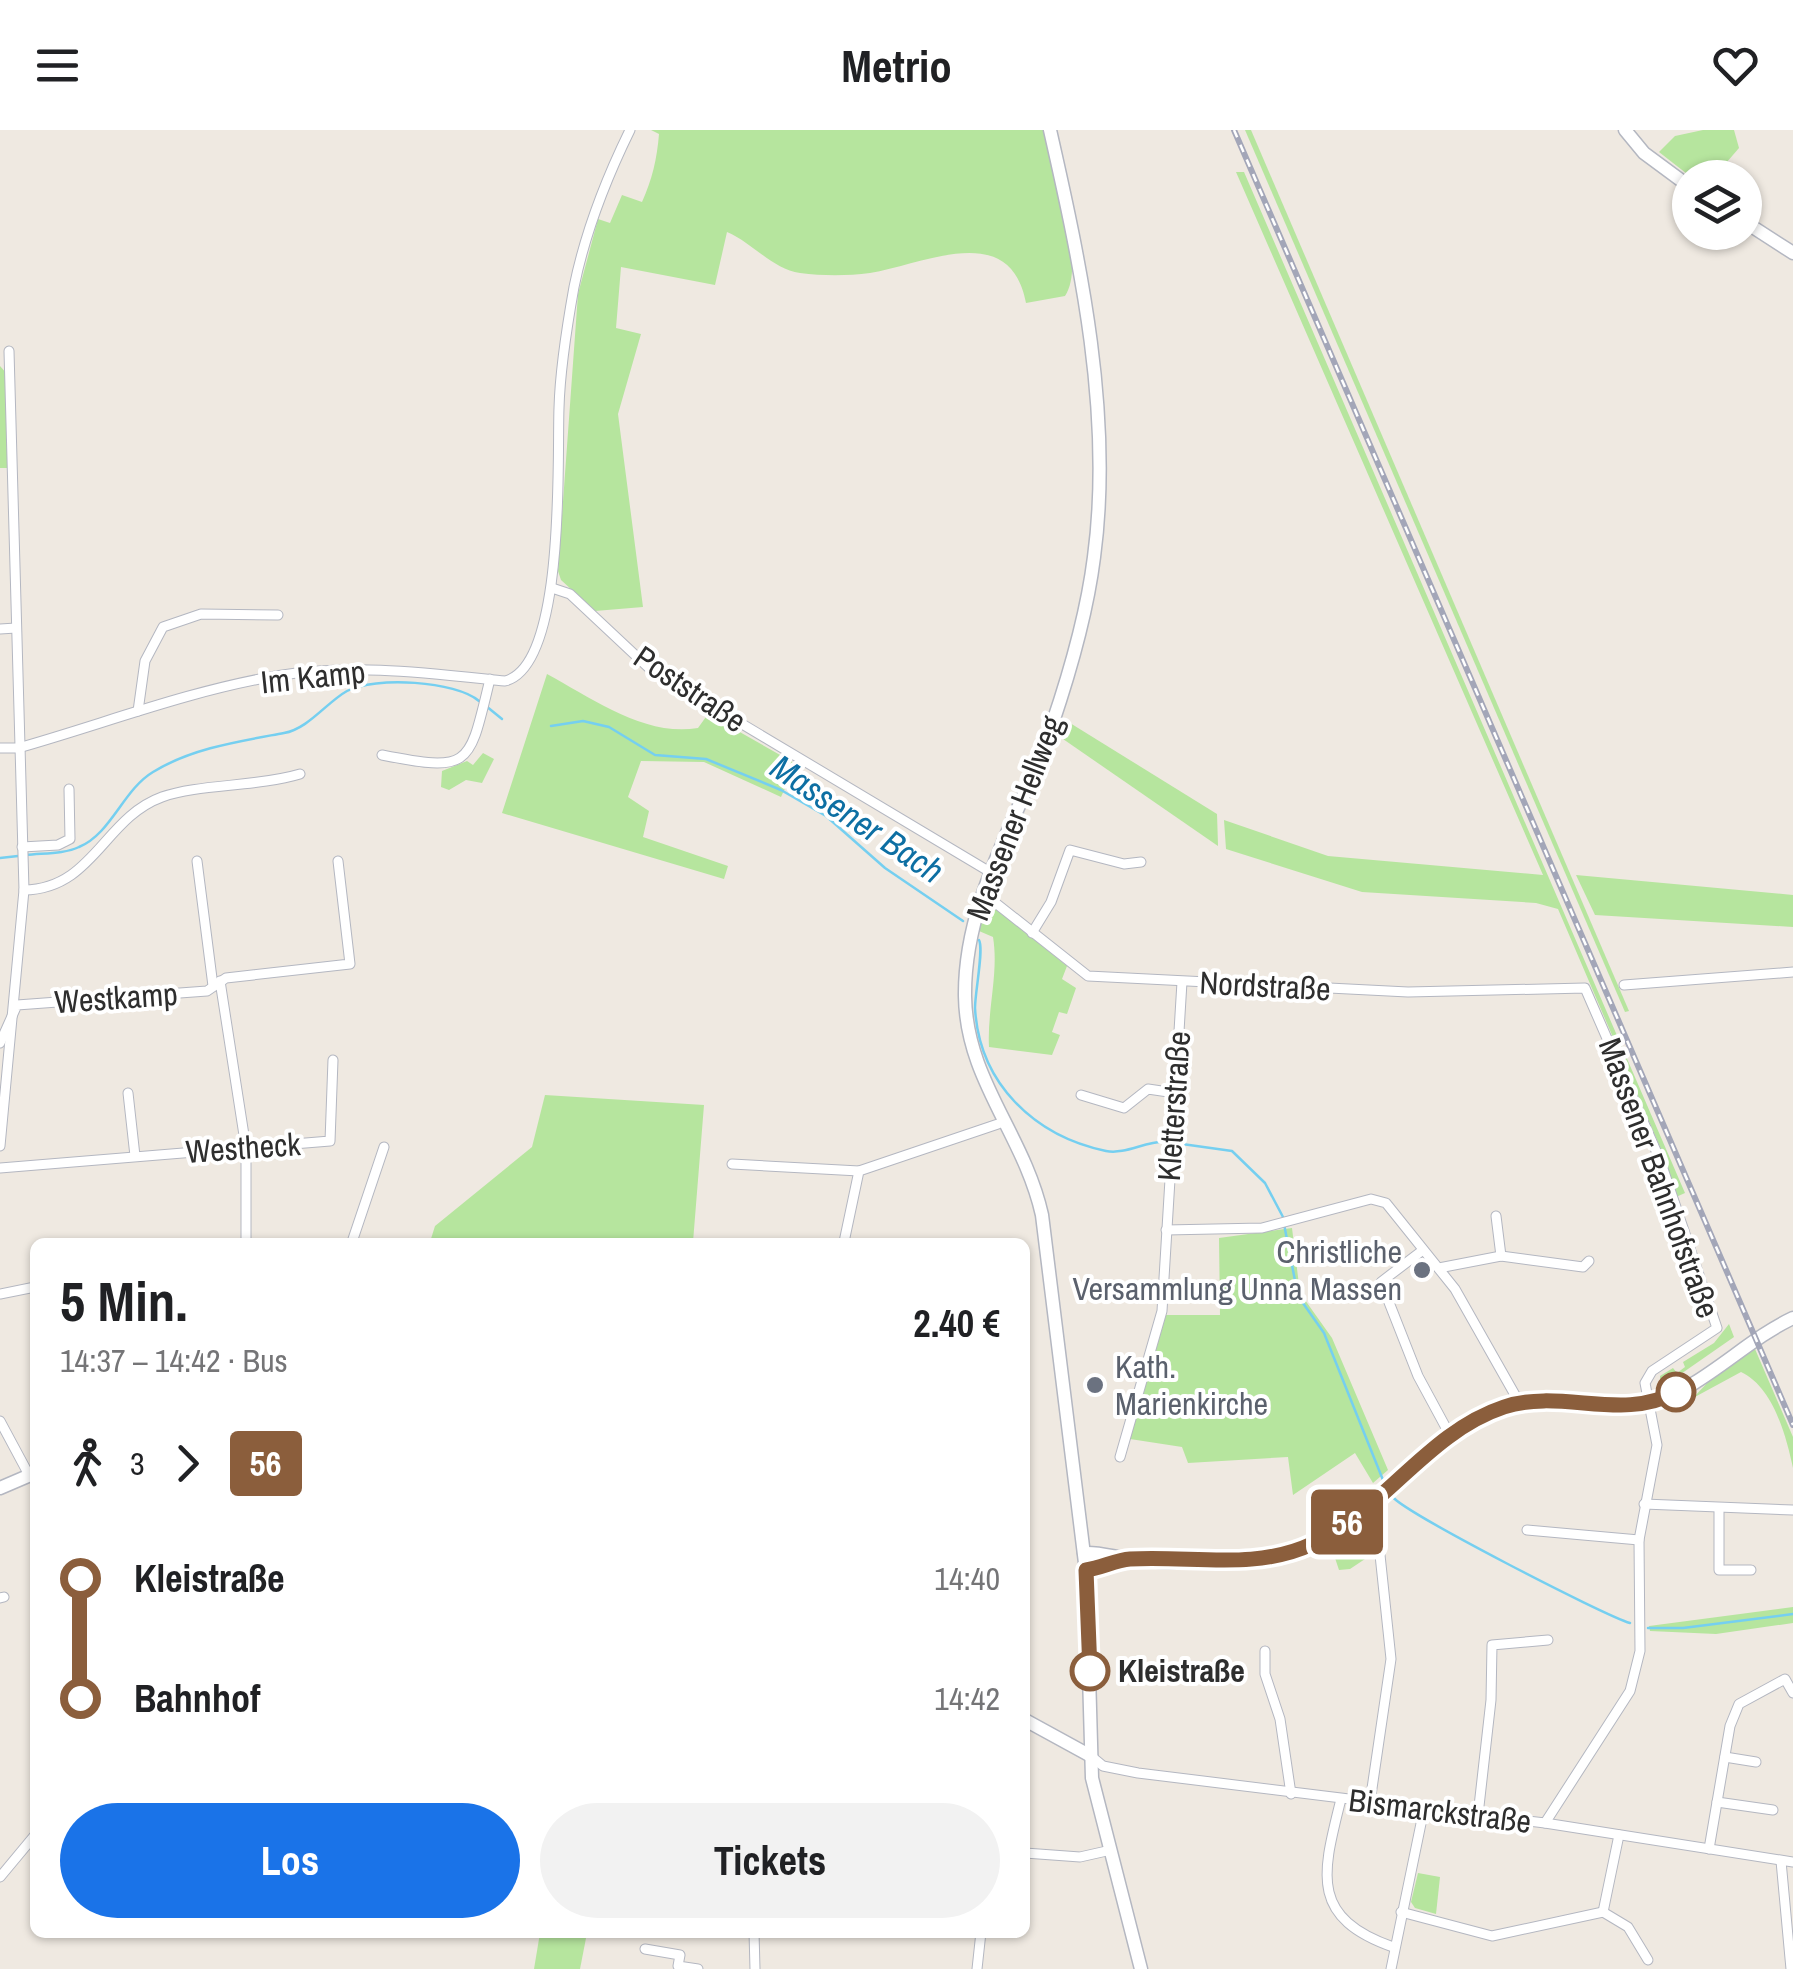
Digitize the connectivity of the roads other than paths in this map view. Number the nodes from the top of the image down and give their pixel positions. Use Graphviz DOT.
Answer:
graph roads {
  1 [pos="630,130"];
  2 [pos="1050,130"];
  3 [pos="1625,130"];
  4 [pos="1672,174"];
  5 [pos="1762,233"];
  6 [pos="1793,253"];
  7 [pos="0,360"];
  8 [pos="552,588"];
  9 [pos="278,615"];
  10 [pos="16,628"];
  11 [pos="0,629"];
  12 [pos="490,679"];
  13 [pos="138,711"];
  14 [pos="0,748"];
  15 [pos="18,748"];
  16 [pos="382,754"];
  17 [pos="300,774"];
  18 [pos="70,789"];
  19 [pos="22,849"];
  20 [pos="338,860"];
  21 [pos="197,861"];
  22 [pos="1141,862"];
  23 [pos="990,872"];
  24 [pos="24,890"];
  25 [pos="983,893"];
  26 [pos="1032,933"];
  27 [pos="1793,972"];
  28 [pos="1182,982"];
  29 [pos="216,984"];
  30 [pos="1576,985"];
  31 [pos="1624,985"];
  32 [pos="17,1004"];
  33 [pos="0,1042"];
  34 [pos="333,1060"];
  35 [pos="128,1093"];
  36 [pos="1176,1093"];
  37 [pos="1081,1095"];
  38 [pos="998,1124"];
  39 [pos="0,1146"];
  40 [pos="384,1146"];
  41 [pos="246,1148"];
  42 [pos="135,1156"];
  43 [pos="732,1164"];
  44 [pos="0,1168"];
  45 [pos="859,1171"];
  46 [pos="1496,1216"];
  47 [pos="1166,1230"];
  48 [pos="246,1238"];
  49 [pos="353,1238"];
  50 [pos="845,1238"];
  51 [pos="1423,1250"];
  52 [pos="1502,1256"];
  53 [pos="1590,1262"];
  54 [pos="1438,1268"];
  55 [pos="30,1288"];
  56 [pos="0,1294"];
  57 [pos="1793,1318"];
  58 [pos="1519,1402"];
  59 [pos="1648,1404"];
  60 [pos="0,1422"];
  61 [pos="1451,1437"];
  62 [pos="1120,1457"];
  63 [pos="30,1471"];
  64 [pos="30,1475"];
  65 [pos="0,1488"];
  66 [pos="1644,1504"];
  67 [pos="1719,1509"];
  68 [pos="1362,1510"];
  69 [pos="1793,1510"];
  70 [pos="1527,1530"];
  71 [pos="1639,1540"];
  72 [pos="1084,1553"];
  73 [pos="1126,1559"];
  74 [pos="1086,1570"];
  75 [pos="1752,1570"];
  76 [pos="1548,1640"];
  77 [pos="1266,1651"];
  78 [pos="1789,1676"];
  79 [pos="1793,1693"];
  80 [pos="1030,1723"];
  81 [pos="1089,1754"];
  82 [pos="1724,1757"];
  83 [pos="1756,1762"];
  84 [pos="1291,1794"];
  85 [pos="1341,1799"];
  86 [pos="1370,1802"];
  87 [pos="1718,1802"];
  88 [pos="1424,1809"];
  89 [pos="1773,1810"];
  90 [pos="1478,1815"];
  91 [pos="1545,1823"];
  92 [pos="1619,1836"];
  93 [pos="30,1840"];
  94 [pos="1709,1849"];
  95 [pos="1111,1850"];
  96 [pos="1030,1853"];
  97 [pos="1781,1861"];
  98 [pos="1793,1862"];
  99 [pos="0,1877"];
  100 [pos="1401,1912"];
  101 [pos="1603,1912"];
  102 [pos="754,1938"];
  103 [pos="980,1938"];
  104 [pos="1393,1948"];
  105 [pos="644,1949"];
  106 [pos="1648,1960"];
  107 [pos="698,1969"];
  108 [pos="754,1969"];
  109 [pos="977,1969"];
  110 [pos="1141,1969"];
  111 [pos="1391,1969"];
  112 [pos="1791,1969"];
  1 -- 8 [label="street"];
  2 -- 23 [label="main road, Massener Hellweg"];
  3 -- 4 [label="main road"];
  5 -- 6 [label="main road"];
  7 -- 10 [label="street"];
  8 -- 12 [label="street, Im Kamp"];
  8 -- 23 [label="street, Poststraße"];
  9 -- 13 [label="street, Im Kamp"];
  10 -- 11 [label="street"];
  10 -- 15 [label="street"];
  12 -- 13 [label="street, Im Kamp"];
  12 -- 16 [label="street"];
  13 -- 15 [label="street, Im Kamp"];
  14 -- 15 [label="street, Im Kamp"];
  15 -- 19 [label="street"];
  17 -- 24 [label="street"];
  18 -- 19 [label="street"];
  19 -- 24 [label="street"];
  20 -- 29 [label="street, Westkamp"];
  21 -- 29 [label="street, Westkamp"];
  22 -- 26 [label="street"];
  23 -- 25 [label="main road, Massener Hellweg"];
  24 -- 32 [label="street"];
  25 -- 26 [label="street, Nordstraße"];
  25 -- 72 [label="main road, Massener Hellweg"];
  26 -- 28 [label="street, Nordstraße"];
  27 -- 31 [label="street"];
  28 -- 30 [label="street, Nordstraße"];
  28 -- 36 [label="street, Kletterstraße"];
  29 -- 32 [label="street, Westkamp"];
  29 -- 41 [label="street"];
  30 -- 59 [label="street, Massener Bahnhofstraße"];
  32 -- 33 [label="street"];
  32 -- 39 [label="street"];
  34 -- 41 [label="street, Westheck"];
  35 -- 42 [label="street"];
  36 -- 37 [label="street"];
  36 -- 47 [label="street, Kletterstraße"];
  38 -- 45 [label="street"];
  40 -- 49 [label="street"];
  41 -- 42 [label="street, Westheck"];
  41 -- 48 [label="street"];
  42 -- 44 [label="street, Westheck"];
  43 -- 45 [label="street"];
  45 -- 50 [label="street"];
  46 -- 52 [label="street"];
  47 -- 51 [label="street, Kletterstraße"];
  47 -- 62 [label="street, Kletterstraße"];
  51 -- 54 [label="street, Kletterstraße"];
  51 -- 61 [label="street"];
  52 -- 53 [label="street"];
  52 -- 54 [label="street"];
  54 -- 58 [label="street, Kletterstraße"];
  55 -- 56 [label="street"];
  57 -- 59 [label="main road, Massener Bahnhofstraße"];
  58 -- 59 [label="main road, Massener Bahnhofstraße"];
  58 -- 61 [label="main road, Massener Bahnhofstraße"];
  59 -- 66 [label="street"];
  60 -- 63 [label="street"];
  61 -- 68 [label="main road, Massener Bahnhofstraße"];
  64 -- 65 [label="main road"];
  66 -- 67 [label="street"];
  66 -- 71 [label="street"];
  67 -- 69 [label="street"];
  67 -- 75 [label="street"];
  68 -- 73 [label="main road, Massener Bahnhofstraße"];
  68 -- 86 [label="street"];
  70 -- 71 [label="street"];
  71 -- 91 [label="street"];
  72 -- 73 [label="main road, Massener Bahnhofstraße"];
  72 -- 74 [label="main road, Massener Hellweg"];
  73 -- 74 [label="main road, Massener Bahnhofstraße"];
  74 -- 81 [label="main road, Massener Hellweg"];
  76 -- 90 [label="street"];
  77 -- 84 [label="street"];
  78 -- 79 [label="street"];
  78 -- 82 [label="street"];
  80 -- 81 [label="main road"];
  81 -- 84 [label="street, Bismarckstraße"];
  81 -- 95 [label="main road, Massener Hellweg"];
  82 -- 83 [label="street"];
  82 -- 87 [label="street"];
  84 -- 85 [label="street, Bismarckstraße"];
  85 -- 86 [label="street, Bismarckstraße"];
  85 -- 104 [label="street"];
  86 -- 88 [label="street, Bismarckstraße"];
  87 -- 89 [label="street"];
  87 -- 94 [label="street"];
  88 -- 90 [label="street, Bismarckstraße"];
  88 -- 100 [label="street"];
  90 -- 91 [label="street, Bismarckstraße"];
  91 -- 92 [label="street, Bismarckstraße"];
  92 -- 94 [label="street, Bismarckstraße"];
  92 -- 101 [label="street"];
  93 -- 99 [label="street"];
  94 -- 97 [label="street, Bismarckstraße"];
  95 -- 96 [label="street"];
  95 -- 110 [label="main road, Massener Hellweg"];
  97 -- 98 [label="street, Bismarckstraße"];
  97 -- 112 [label="street"];
  100 -- 101 [label="street"];
  100 -- 104 [label="street"];
  101 -- 106 [label="street"];
  102 -- 108 [label="street"];
  103 -- 109 [label="street"];
  104 -- 111 [label="street"];
  105 -- 107 [label="street"];
}
